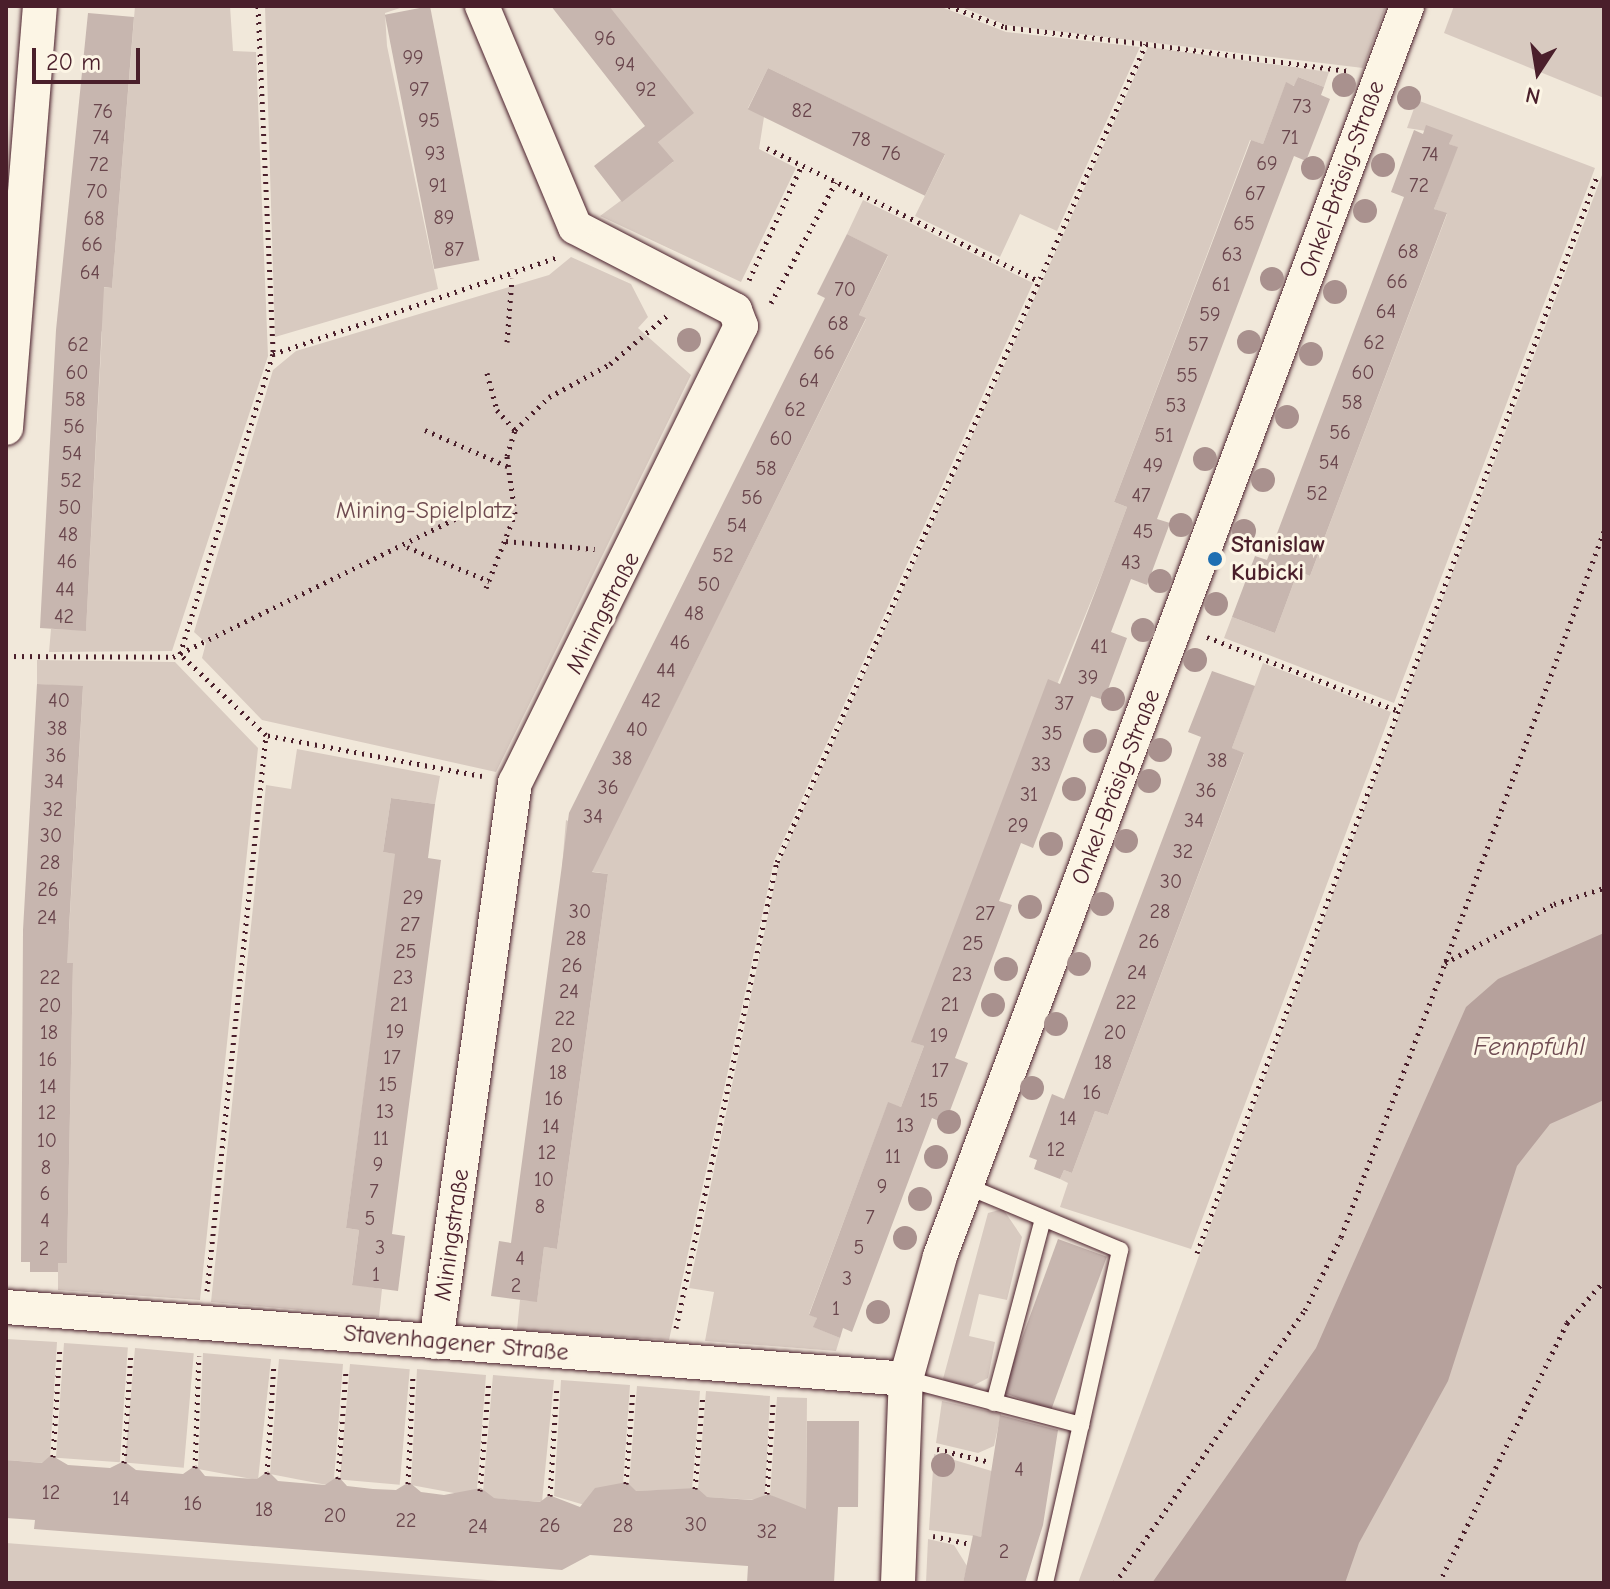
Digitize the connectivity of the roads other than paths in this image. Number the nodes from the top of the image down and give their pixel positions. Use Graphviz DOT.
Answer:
graph roads {
  1 [pos="40,6"];
  2 [pos="482,6"];
  3 [pos="1407,6"];
  4 [pos="6,428"];
  5 [pos="964,1185"];
  6 [pos="1042,1222"];
  7 [pos="6,1307"];
  8 [pos="428,1341"];
  9 [pos="906,1379"];
  10 [pos="994,1403"];
  11 [pos="1081,1425"];
  12 [pos="898,1583"];
  13 [pos="1045,1583"];
  1 -- 4 [label="street"];
  2 -- 8 [label="street, Miningstraße"];
  3 -- 5 [label="street, Onkel-Bräsig-Straße"];
  5 -- 6 [label="lane"];
  5 -- 9 [label="street, Onkel-Bräsig-Straße"];
  6 -- 10 [label="lane"];
  6 -- 11 [label="lane"];
  7 -- 8 [label="street, Stavenhagener Straße"];
  8 -- 9 [label="street, Stavenhagener Straße"];
  9 -- 10 [label="lane"];
  9 -- 12 [label="street, Onkel-Bräsig-Straße"];
  10 -- 11 [label="lane"];
  11 -- 13 [label="lane"];
}
